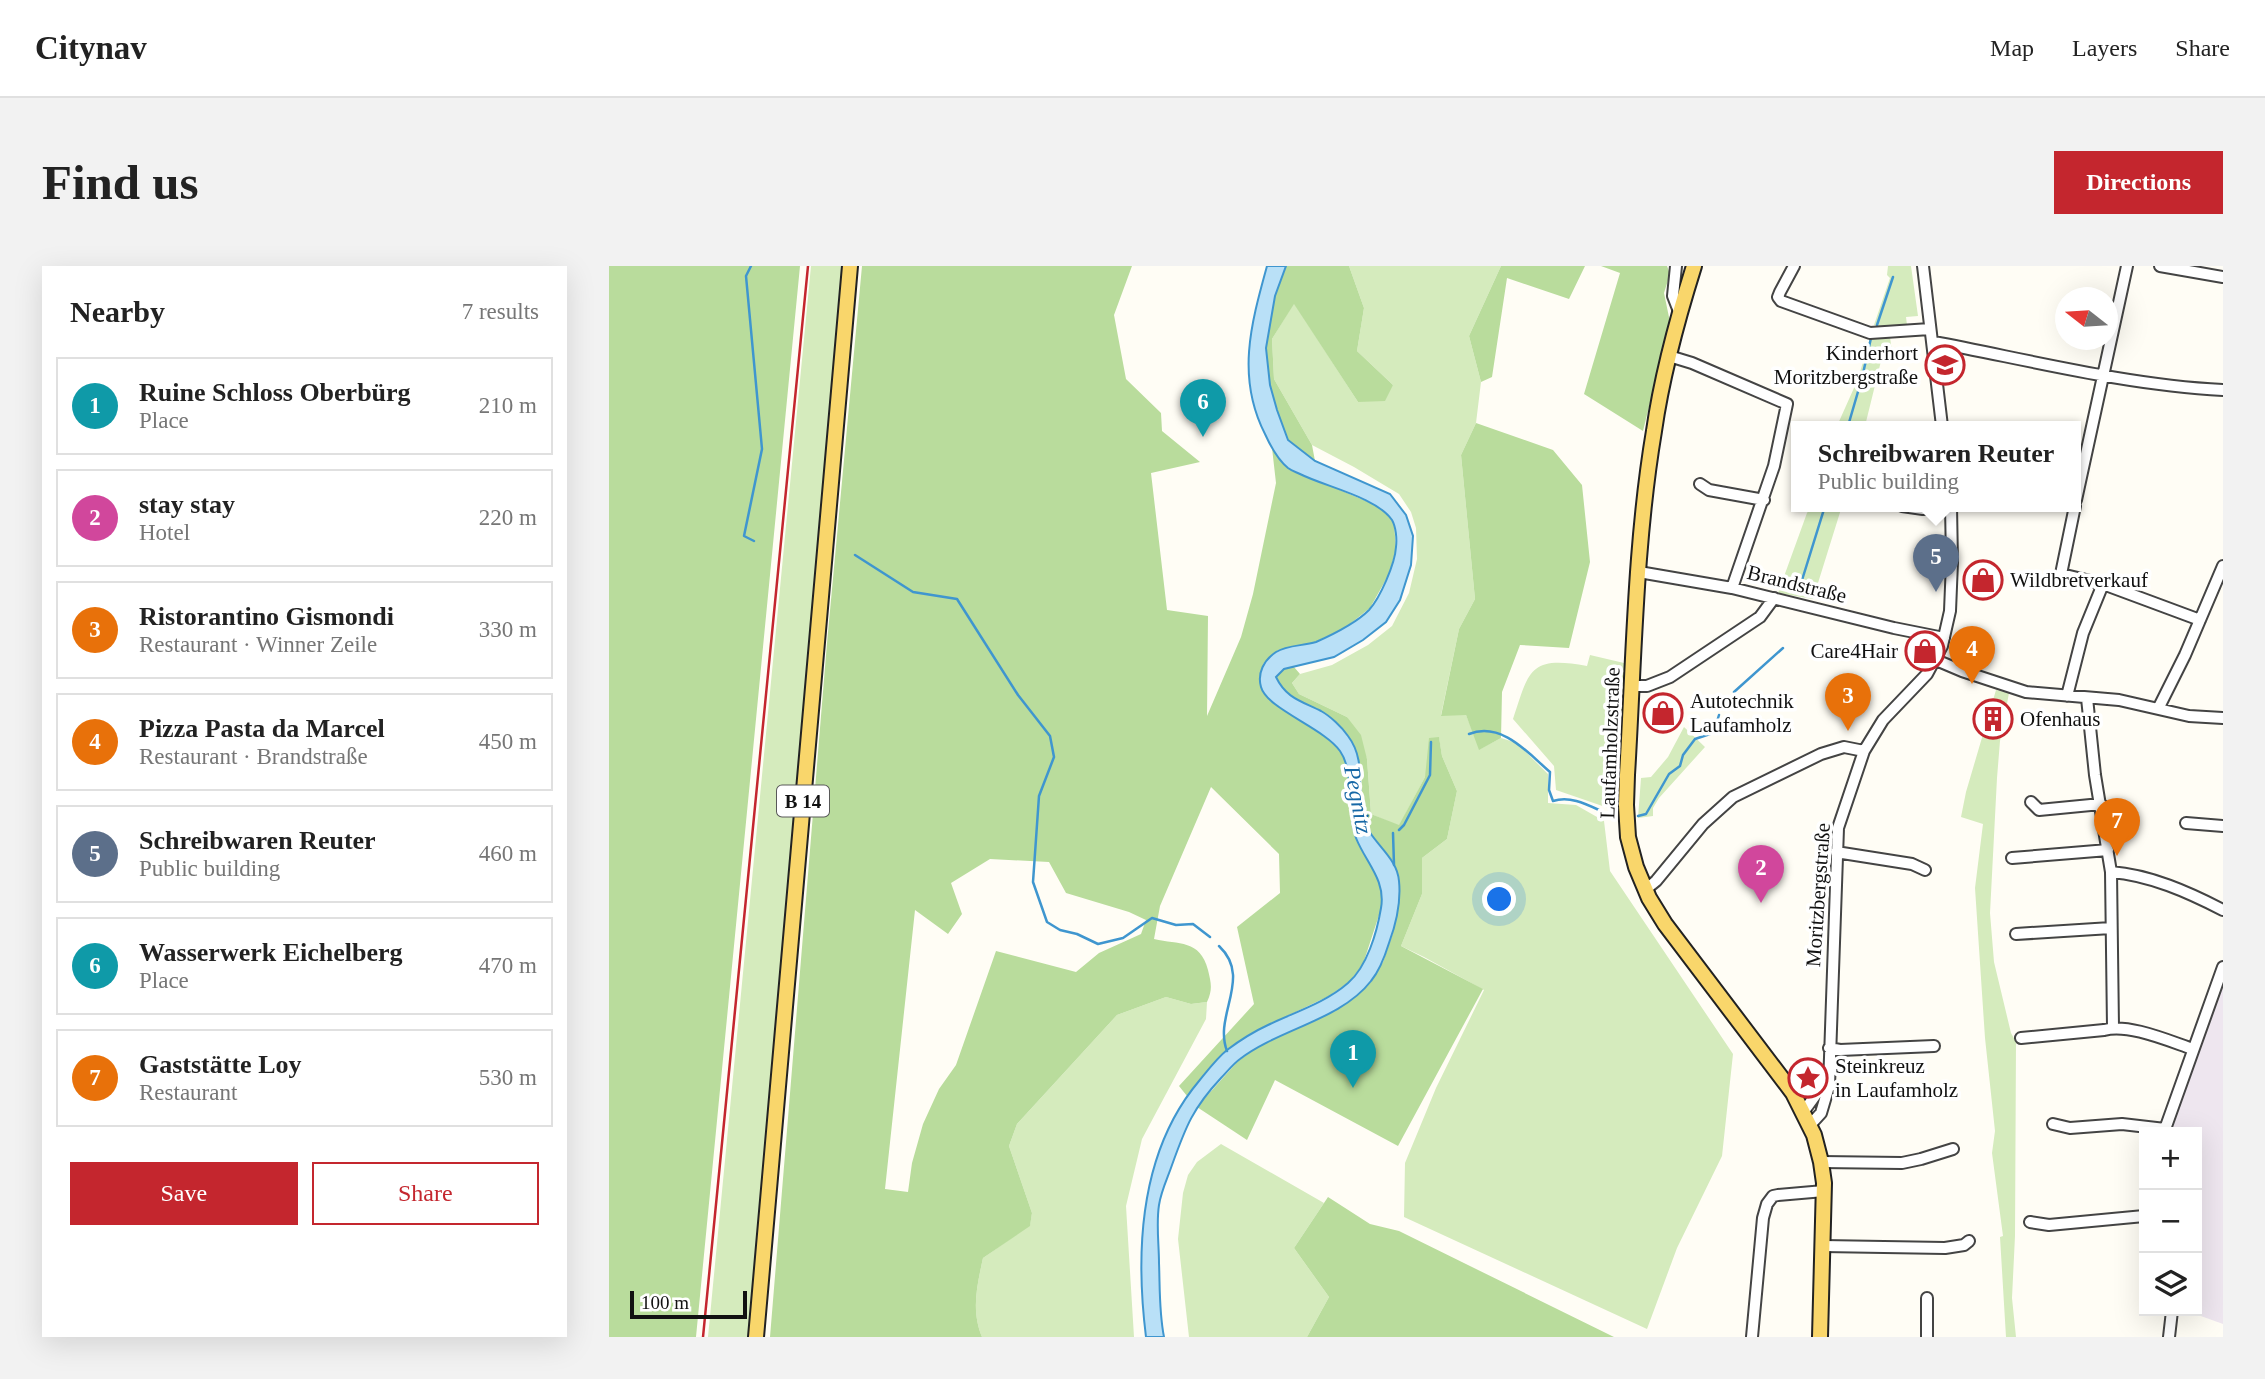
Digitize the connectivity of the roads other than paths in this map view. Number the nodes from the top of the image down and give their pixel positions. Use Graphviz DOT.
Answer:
graph roads {
  1 [pos="850,266"];
  2 [pos="1676,266"];
  3 [pos="1694,266"];
  4 [pos="1794,266"];
  5 [pos="1923,266"];
  6 [pos="2127,266"];
  7 [pos="2160,266"];
  8 [pos="2223,277"];
  9 [pos="1679,313"];
  10 [pos="1930,329"];
  11 [pos="1934,342"];
  12 [pos="1669,356"];
  13 [pos="2102,374"];
  14 [pos="2223,390"];
  15 [pos="1942,421"];
  16 [pos="2081,453"];
  17 [pos="1700,484"];
  18 [pos="1764,500"];
  19 [pos="1951,512"];
  20 [pos="2074,512"];
  21 [pos="2223,566"];
  22 [pos="1639,572"];
  23 [pos="2103,584"];
  24 [pos="1732,588"];
  25 [pos="1774,598"];
  26 [pos="2200,620"];
  27 [pos="1944,638"];
  28 [pos="1936,660"];
  29 [pos="1632,686"];
  30 [pos="2067,696"];
  31 [pos="2087,698"];
  32 [pos="2158,707"];
  33 [pos="2223,718"];
  34 [pos="1864,751"];
  35 [pos="2031,802"];
  36 [pos="2101,804"];
  37 [pos="2186,823"];
  38 [pos="2223,827"];
  39 [pos="2108,850"];
  40 [pos="1836,852"];
  41 [pos="2012,858"];
  42 [pos="1925,870"];
  43 [pos="2111,872"];
  44 [pos="1645,890"];
  45 [pos="2223,910"];
  46 [pos="2111,928"];
  47 [pos="2016,934"];
  48 [pos="2223,967"];
  49 [pos="2113,1027"];
  50 [pos="2021,1038"];
  51 [pos="1934,1046"];
  52 [pos="1829,1048"];
  53 [pos="2193,1049"];
  54 [pos="1828,1065"];
  55 [pos="1823,1079"];
  56 [pos="1787,1085"];
  57 [pos="1804,1111"];
  58 [pos="2053,1124"];
  59 [pos="1810,1125"];
  60 [pos="2140,1127"];
  61 [pos="2166,1127"];
  62 [pos="1953,1149"];
  63 [pos="1821,1162"];
  64 [pos="1824,1191"];
  65 [pos="2139,1216"];
  66 [pos="2030,1222"];
  67 [pos="1969,1241"];
  68 [pos="1823,1246"];
  69 [pos="1927,1298"];
  70 [pos="2171,1316"];
  71 [pos="757,1337"];
  72 [pos="1752,1337"];
  73 [pos="1820,1337"];
  74 [pos="1927,1337"];
  75 [pos="2169,1337"];
  1 -- 71 [label="main road, B 14"];
  2 -- 9 [label="street"];
  3 -- 9 [label="main road, Laufamholzstraße"];
  4 -- 10 [label="street"];
  5 -- 10 [label="street"];
  6 -- 13 [label="street"];
  7 -- 8 [label="street"];
  9 -- 12 [label="main road, Laufamholzstraße"];
  10 -- 11 [label="street"];
  11 -- 13 [label="street"];
  11 -- 15 [label="street"];
  12 -- 18 [label="street"];
  12 -- 22 [label="main road, Laufamholzstraße"];
  13 -- 14 [label="street"];
  13 -- 16 [label="street"];
  17 -- 18 [label="street"];
  18 -- 24 [label="street"];
  19 -- 27 [label="street, Moritzbergstraße"];
  20 -- 23 [label="street"];
  21 -- 26 [label="street"];
  22 -- 24 [label="street, Brandstraße"];
  22 -- 29 [label="main road, Laufamholzstraße"];
  23 -- 26 [label="street"];
  23 -- 30 [label="street"];
  24 -- 25 [label="street, Brandstraße"];
  25 -- 27 [label="street, Brandstraße"];
  25 -- 29 [label="street"];
  26 -- 32 [label="street"];
  27 -- 28 [label="street, Moritzbergstraße"];
  28 -- 30 [label="street"];
  28 -- 34 [label="street, Moritzbergstraße"];
  29 -- 44 [label="main road, Laufamholzstraße"];
  30 -- 31 [label="street"];
  31 -- 32 [label="street"];
  31 -- 36 [label="street"];
  32 -- 33 [label="street"];
  34 -- 40 [label="street, Moritzbergstraße"];
  34 -- 44 [label="street"];
  35 -- 36 [label="street"];
  36 -- 39 [label="street"];
  37 -- 38 [label="street"];
  39 -- 41 [label="street"];
  39 -- 43 [label="street"];
  40 -- 42 [label="street"];
  40 -- 52 [label="street, Moritzbergstraße"];
  43 -- 45 [label="street"];
  43 -- 46 [label="street"];
  44 -- 56 [label="main road, Laufamholzstraße"];
  46 -- 47 [label="street"];
  46 -- 49 [label="street"];
  48 -- 53 [label="street"];
  49 -- 50 [label="street"];
  49 -- 53 [label="street"];
  51 -- 52 [label="street"];
  52 -- 54 [label="street, Moritzbergstraße"];
  53 -- 61 [label="street"];
  54 -- 55 [label="street, Moritzbergstraße"];
  54 -- 59 [label="street, Moritzbergstraße"];
  55 -- 56 [label="street"];
  55 -- 57 [label="street, Moritzbergstraße"];
  56 -- 57 [label="main road, Laufamholzstraße"];
  57 -- 59 [label="main road, Laufamholzstraße"];
  58 -- 60 [label="street"];
  59 -- 63 [label="main road, Laufamholzstraße"];
  62 -- 63 [label="street"];
  63 -- 64 [label="main road, Laufamholzstraße"];
  64 -- 68 [label="main road, Laufamholzstraße"];
  64 -- 72 [label="street"];
  65 -- 66 [label="street"];
  67 -- 68 [label="street"];
  68 -- 73 [label="main road, Laufamholzstraße"];
  69 -- 74 [label="street"];
  70 -- 75 [label="street"];
}
